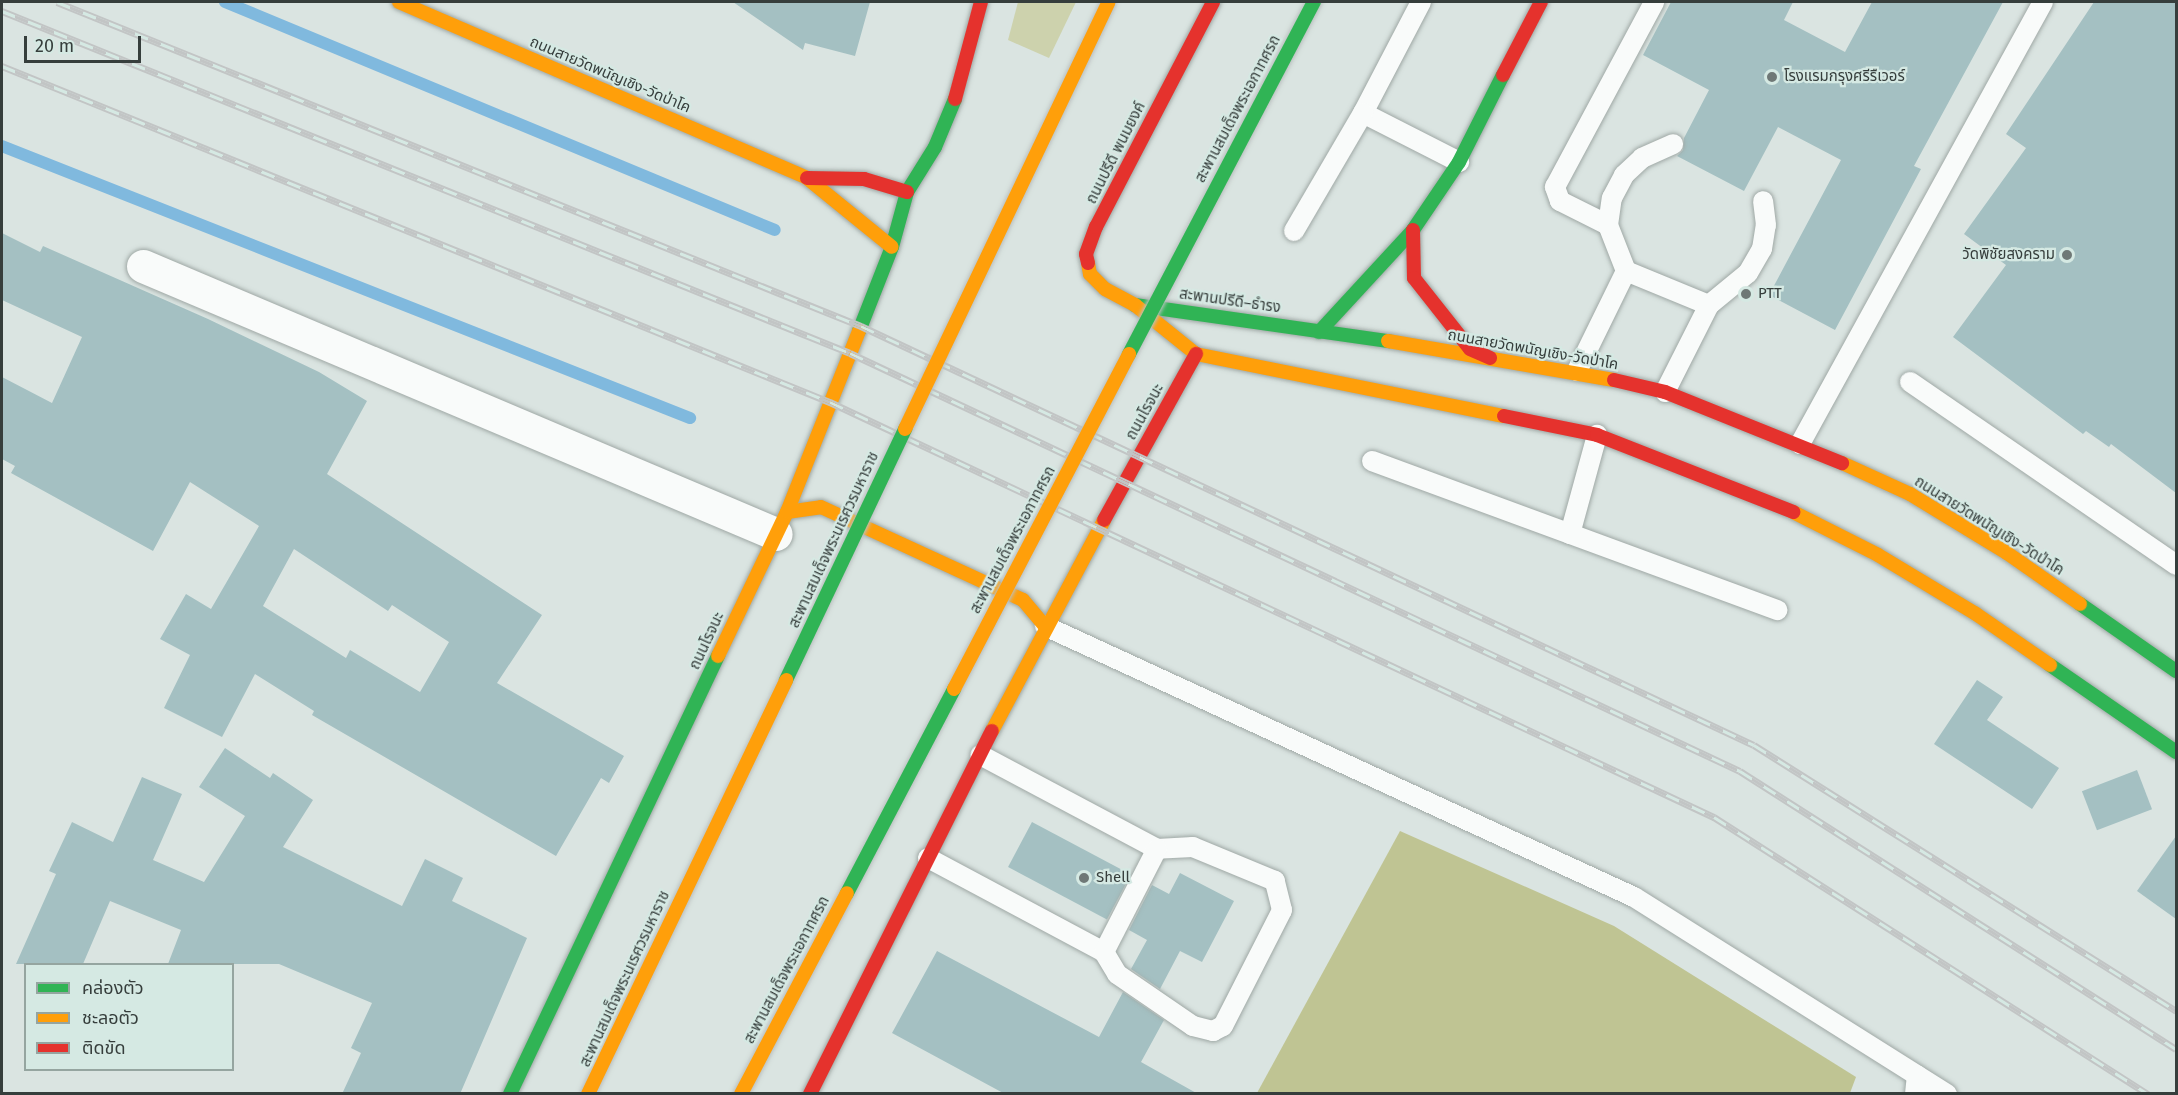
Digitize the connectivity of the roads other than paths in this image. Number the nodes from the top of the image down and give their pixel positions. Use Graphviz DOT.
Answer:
graph roads {
  1 [pos="399,2"];
  2 [pos="981,2"];
  3 [pos="1109,2"];
  4 [pos="1213,2"];
  5 [pos="1314,2"];
  6 [pos="1421,2"];
  7 [pos="1541,2"];
  8 [pos="1654,2"];
  9 [pos="2043,2"];
  10 [pos="1363,112"];
  11 [pos="1673,144"];
  12 [pos="1459,162"];
  13 [pos="807,178"];
  14 [pos="907,192"];
  15 [pos="1763,201"];
  16 [pos="1608,225"];
  17 [pos="1413,230"];
  18 [pos="1294,231"];
  19 [pos="892,247"];
  20 [pos="143,266"];
  21 [pos="1626,271"];
  22 [pos="1135,305"];
  23 [pos="1709,305"];
  24 [pos="1319,332"];
  25 [pos="1197,354"];
  26 [pos="1490,359"];
  27 [pos="1577,371"];
  28 [pos="1910,382"];
  29 [pos="1665,392"];
  30 [pos="1598,435"];
  31 [pos="1800,444"];
  32 [pos="1372,461"];
  33 [pos="781,523"];
  34 [pos="1570,534"];
  35 [pos="2176,565"];
  36 [pos="1778,610"];
  37 [pos="1045,626"];
  38 [pos="2176,671"];
  39 [pos="2176,752"];
  40 [pos="980,756"];
  41 [pos="1158,849"];
  42 [pos="928,858"];
  43 [pos="1104,952"];
  44 [pos="1916,1084"];
  45 [pos="510,1094"];
  46 [pos="588,1094"];
  47 [pos="741,1094"];
  48 [pos="810,1094"];
  49 [pos="1947,1094"];
  1 -- 13 [label="main road, ถนนสายวัดพนัญเชิง-วัดป่าโค"];
  2 -- 14 [label="main road"];
  3 -- 46 [label="main road, สะพานสมเด็จพระนเรศวรมหาราช, bridge"];
  4 -- 22 [label="main road, ถนนปรีดี พนมยงค์"];
  5 -- 47 [label="main road, สะพานสมเด็จพระเอกาทศรถ, bridge"];
  6 -- 10 [label="lane"];
  7 -- 12 [label="main road"];
  8 -- 16 [label="lane"];
  9 -- 31 [label="lane"];
  10 -- 12 [label="lane"];
  10 -- 18 [label="lane"];
  11 -- 16 [label="lane"];
  12 -- 17 [label="main road"];
  13 -- 14 [label="main road, ถนนสายวัดพนัญเชิง-วัดป่าโค"];
  13 -- 19 [label="main road, ถนนสายวัดพนัญเชิง-วัดป่าโค"];
  14 -- 19 [label="main road, ถนนโรจนะ"];
  15 -- 23 [label="lane"];
  16 -- 21 [label="lane"];
  17 -- 24 [label="main road"];
  17 -- 26 [label="main road"];
  19 -- 33 [label="main road, ถนนโรจนะ"];
  20 -- 33 [label="street"];
  21 -- 23 [label="lane"];
  21 -- 27 [label="lane"];
  22 -- 24 [label="main road, สะพานปรีดี–ธำรง"];
  22 -- 25 [label="main road"];
  23 -- 29 [label="lane"];
  24 -- 26 [label="main road, ถนนสายวัดพนัญเชิง-วัดป่าโค"];
  25 -- 30 [label="main road"];
  25 -- 37 [label="main road, ถนนโรจนะ"];
  26 -- 27 [label="main road, ถนนสายวัดพนัญเชิง-วัดป่าโค"];
  27 -- 29 [label="main road, ถนนสายวัดพนัญเชิง-วัดป่าโค"];
  28 -- 35 [label="lane"];
  29 -- 31 [label="main road, ถนนสายวัดพนัญเชิง-วัดป่าโค"];
  30 -- 34 [label="lane"];
  30 -- 39 [label="main road"];
  31 -- 38 [label="main road, ถนนสายวัดพนัญเชิง-วัดป่าโค"];
  32 -- 34 [label="lane"];
  33 -- 37 [label="main road"];
  33 -- 45 [label="main road, ถนนโรจนะ"];
  34 -- 36 [label="lane"];
  37 -- 40 [label="main road, ถนนโรจนะ"];
  37 -- 44 [label="lane"];
  40 -- 41 [label="lane"];
  40 -- 42 [label="main road, ถนนโรจนะ"];
  41 -- 43 [label="lane"];
  41 -- 43 [label="lane"];
  42 -- 43 [label="lane"];
  42 -- 48 [label="main road, ถนนโรจนะ"];
  44 -- 49 [label="lane"];
}
